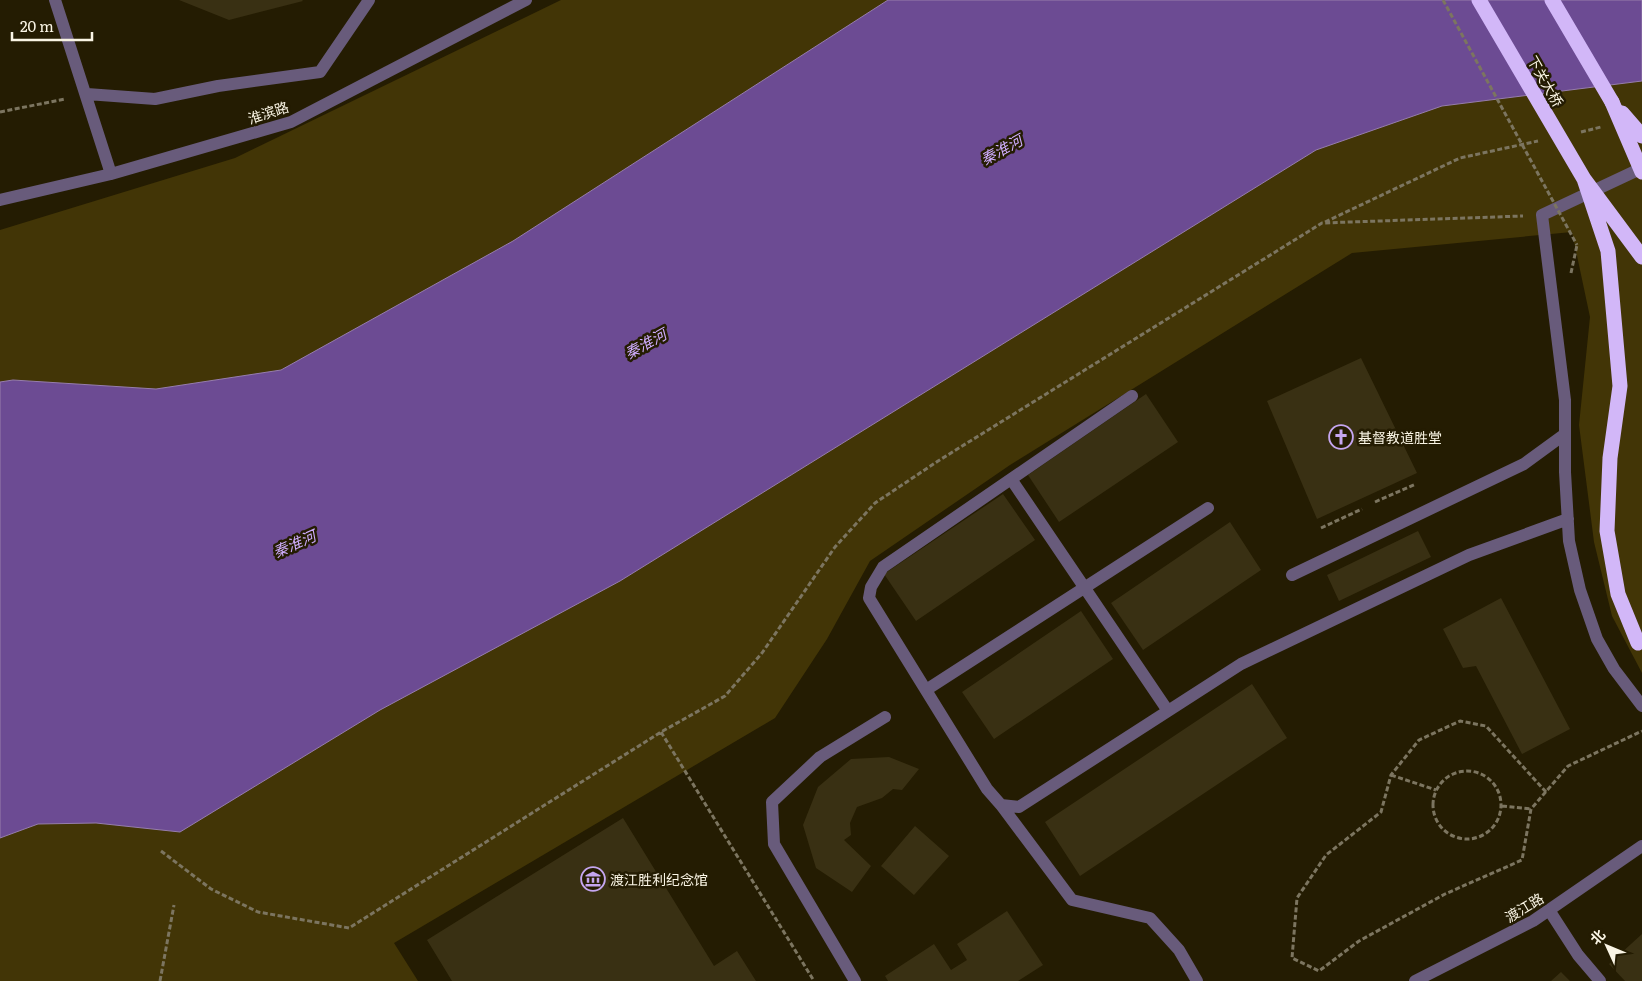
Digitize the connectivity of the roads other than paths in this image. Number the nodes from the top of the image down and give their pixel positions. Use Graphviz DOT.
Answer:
graph roads {
  1 [pos="55,0"];
  2 [pos="370,0"];
  3 [pos="526,0"];
  4 [pos="1479,0"];
  5 [pos="1552,0"];
  6 [pos="87,94"];
  7 [pos="1612,102"];
  8 [pos="1642,136"];
  9 [pos="1642,170"];
  10 [pos="111,174"];
  11 [pos="1584,179"];
  12 [pos="0,200"];
  13 [pos="1642,257"];
  14 [pos="1132,396"];
  15 [pos="1565,434"];
  16 [pos="1011,479"];
  17 [pos="1208,508"];
  18 [pos="1568,519"];
  19 [pos="1292,575"];
  20 [pos="1642,648"];
  21 [pos="926,690"];
  22 [pos="1642,706"];
  23 [pos="1168,711"];
  24 [pos="885,717"];
  25 [pos="1001,805"];
  26 [pos="1642,846"];
  27 [pos="1549,910"];
  28 [pos="855,981"];
  29 [pos="1198,981"];
  30 [pos="1415,981"];
  31 [pos="1600,981"];
  1 -- 6 [label="street"];
  2 -- 6 [label="street"];
  3 -- 10 [label="street, 淮滨路"];
  4 -- 11 [label="highway, 下关大桥, bridge"];
  5 -- 7 [label="highway"];
  6 -- 10 [label="street"];
  7 -- 8 [label="highway, bridge"];
  7 -- 9 [label="highway, bridge"];
  9 -- 15 [label="street"];
  10 -- 12 [label="street, 淮滨路"];
  11 -- 13 [label="highway, bridge"];
  11 -- 20 [label="highway, bridge"];
  14 -- 16 [label="street"];
  15 -- 18 [label="street"];
  15 -- 19 [label="street"];
  16 -- 21 [label="street"];
  16 -- 23 [label="street"];
  17 -- 21 [label="street"];
  18 -- 22 [label="street"];
  18 -- 23 [label="street"];
  21 -- 25 [label="street"];
  23 -- 25 [label="street"];
  24 -- 28 [label="street"];
  25 -- 29 [label="street"];
  26 -- 27 [label="street, 渡江路"];
  27 -- 30 [label="street, 渡江路"];
  27 -- 31 [label="street"];
}
